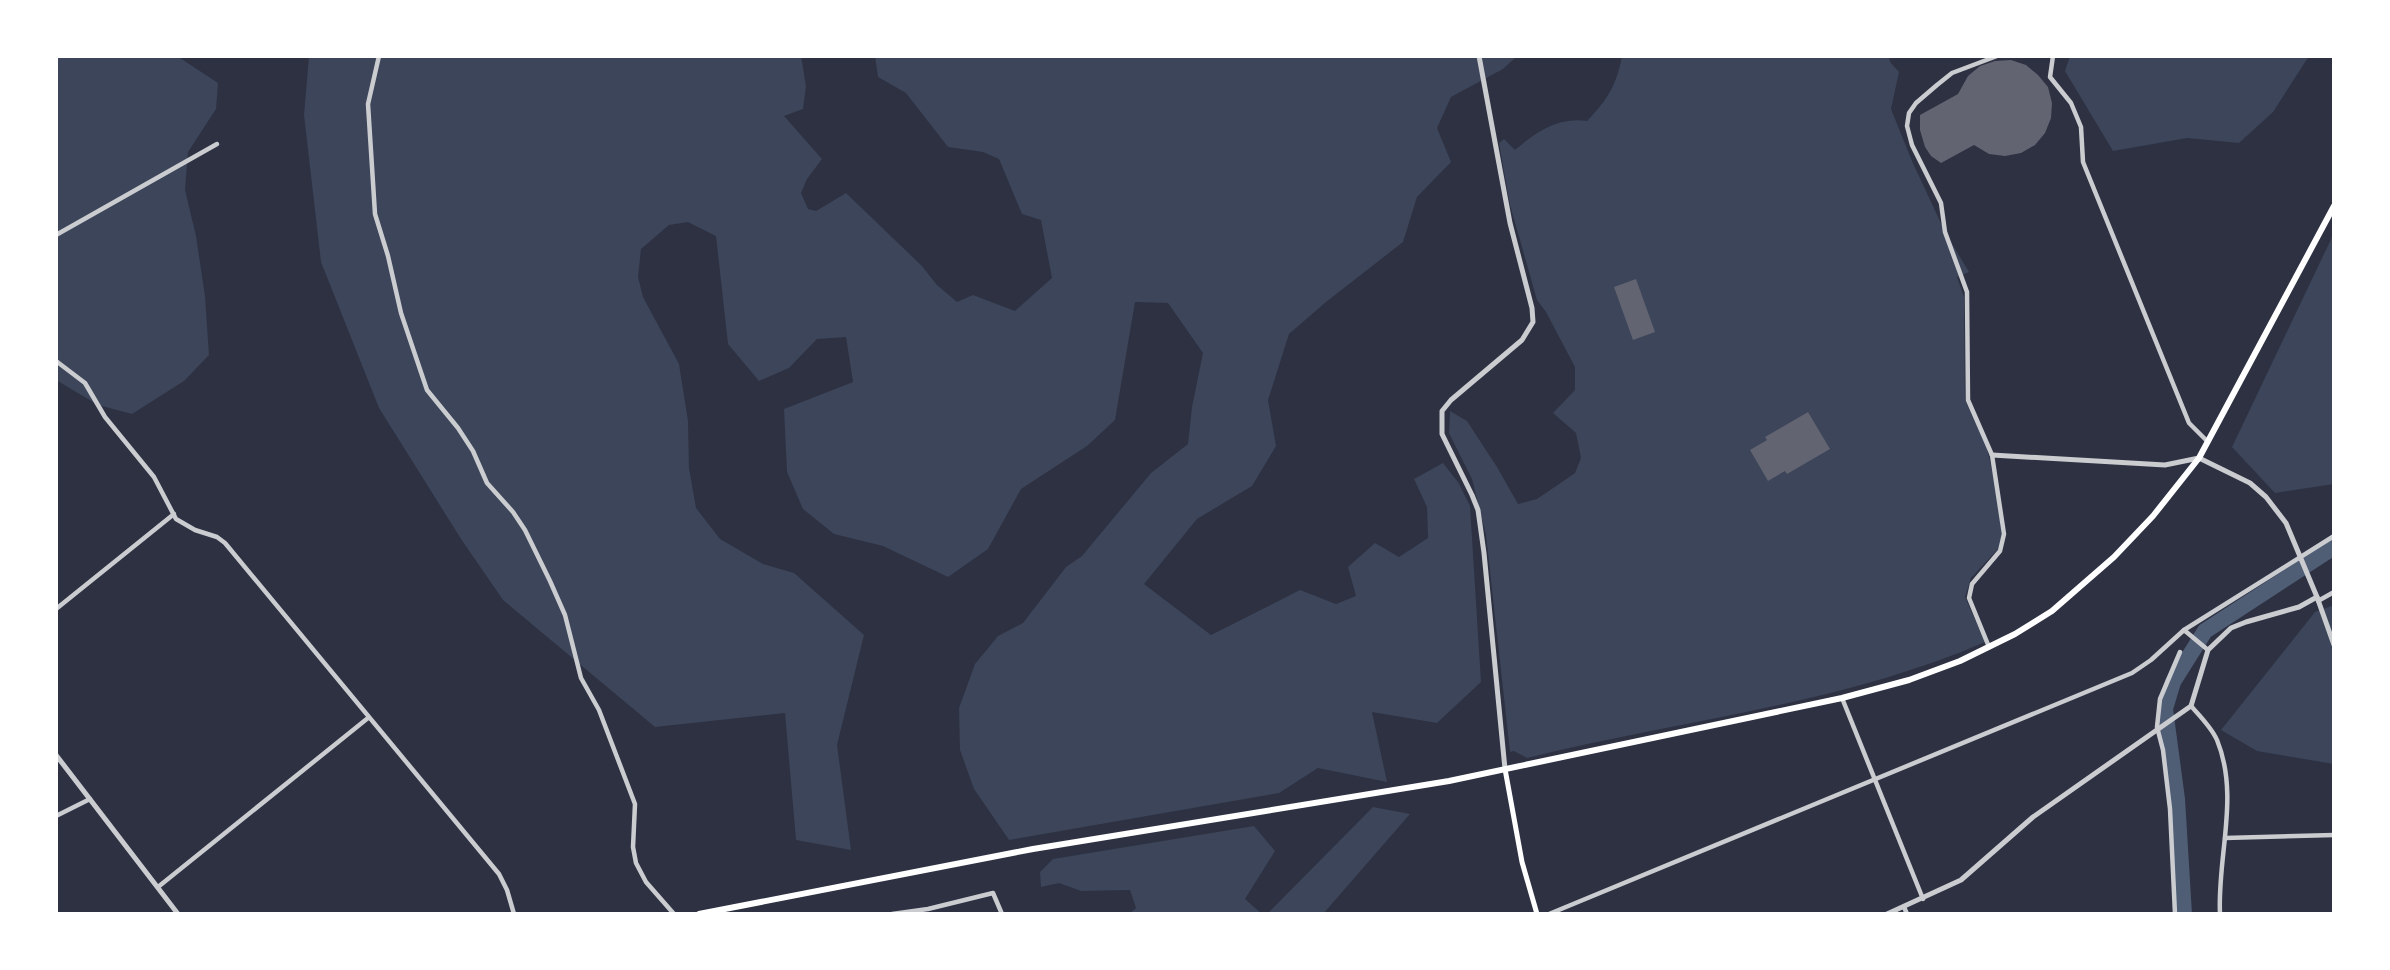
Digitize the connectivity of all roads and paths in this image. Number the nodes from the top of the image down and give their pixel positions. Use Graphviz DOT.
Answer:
graph roads {
  1 [pos="379,56"];
  2 [pos="1479,56"];
  3 [pos="1997,56"];
  4 [pos="2053,56"];
  5 [pos="217,144"];
  6 [pos="2334,206"];
  7 [pos="56,235"];
  8 [pos="56,360"];
  9 [pos="2208,442"];
  10 [pos="1992,455"];
  11 [pos="2199,458"];
  12 [pos="174,514"];
  13 [pos="2334,536"];
  14 [pos="2300,558"];
  15 [pos="2334,592"];
  16 [pos="2318,599"];
  17 [pos="56,609"];
  18 [pos="2185,632"];
  19 [pos="2334,645"];
  20 [pos="1989,647"];
  21 [pos="2208,650"];
  22 [pos="2180,652"];
  23 [pos="1842,698"];
  24 [pos="2191,706"];
  25 [pos="368,718"];
  26 [pos="2159,730"];
  27 [pos="56,755"];
  28 [pos="1505,769"];
  29 [pos="1875,780"];
  30 [pos="90,799"];
  31 [pos="56,816"];
  32 [pos="2334,835"];
  33 [pos="2225,838"];
  34 [pos="158,887"];
  35 [pos="1923,899"];
  36 [pos="736,905"];
  37 [pos="1904,907"];
  38 [pos="178,914"];
  39 [pos="514,914"];
  40 [pos="674,914"];
  41 [pos="699,914"];
  42 [pos="740,914"];
  43 [pos="892,914"];
  44 [pos="1002,914"];
  45 [pos="1537,914"];
  46 [pos="1549,914"];
  47 [pos="1887,914"];
  48 [pos="1907,914"];
  49 [pos="2175,914"];
  50 [pos="2220,914"];
  1 -- 40 [label="street"];
  2 -- 28 [label="street"];
  3 -- 10 [label="street"];
  4 -- 9 [label="street"];
  5 -- 7 [label="street"];
  6 -- 9 [label="main road"];
  8 -- 12 [label="street"];
  9 -- 11 [label="main road"];
  10 -- 11 [label="street"];
  10 -- 20 [label="street"];
  11 -- 14 [label="street"];
  11 -- 20 [label="main road"];
  12 -- 17 [label="street"];
  12 -- 25 [label="street"];
  13 -- 14 [label="street"];
  14 -- 16 [label="street"];
  14 -- 18 [label="street"];
  15 -- 16 [label="street"];
  16 -- 19 [label="street"];
  16 -- 21 [label="street"];
  18 -- 21 [label="street"];
  18 -- 29 [label="street"];
  20 -- 23 [label="main road"];
  21 -- 24 [label="street"];
  22 -- 26 [label="street"];
  23 -- 28 [label="main road"];
  23 -- 29 [label="street"];
  24 -- 26 [label="street"];
  24 -- 33 [label="street"];
  25 -- 34 [label="street"];
  25 -- 39 [label="street"];
  26 -- 35 [label="street"];
  26 -- 49 [label="street"];
  27 -- 30 [label="street"];
  28 -- 36 [label="main road"];
  28 -- 45 [label="main road"];
  29 -- 35 [label="street"];
  29 -- 46 [label="street"];
  30 -- 31 [label="street"];
  30 -- 34 [label="street"];
  32 -- 33 [label="street"];
  33 -- 50 [label="street"];
  34 -- 38 [label="street"];
  35 -- 37 [label="street"];
  36 -- 41 [label="main road"];
  36 -- 42 [label="street"];
  37 -- 47 [label="street"];
  37 -- 48 [label="street"];
  43 -- 44 [label="street"];
}
